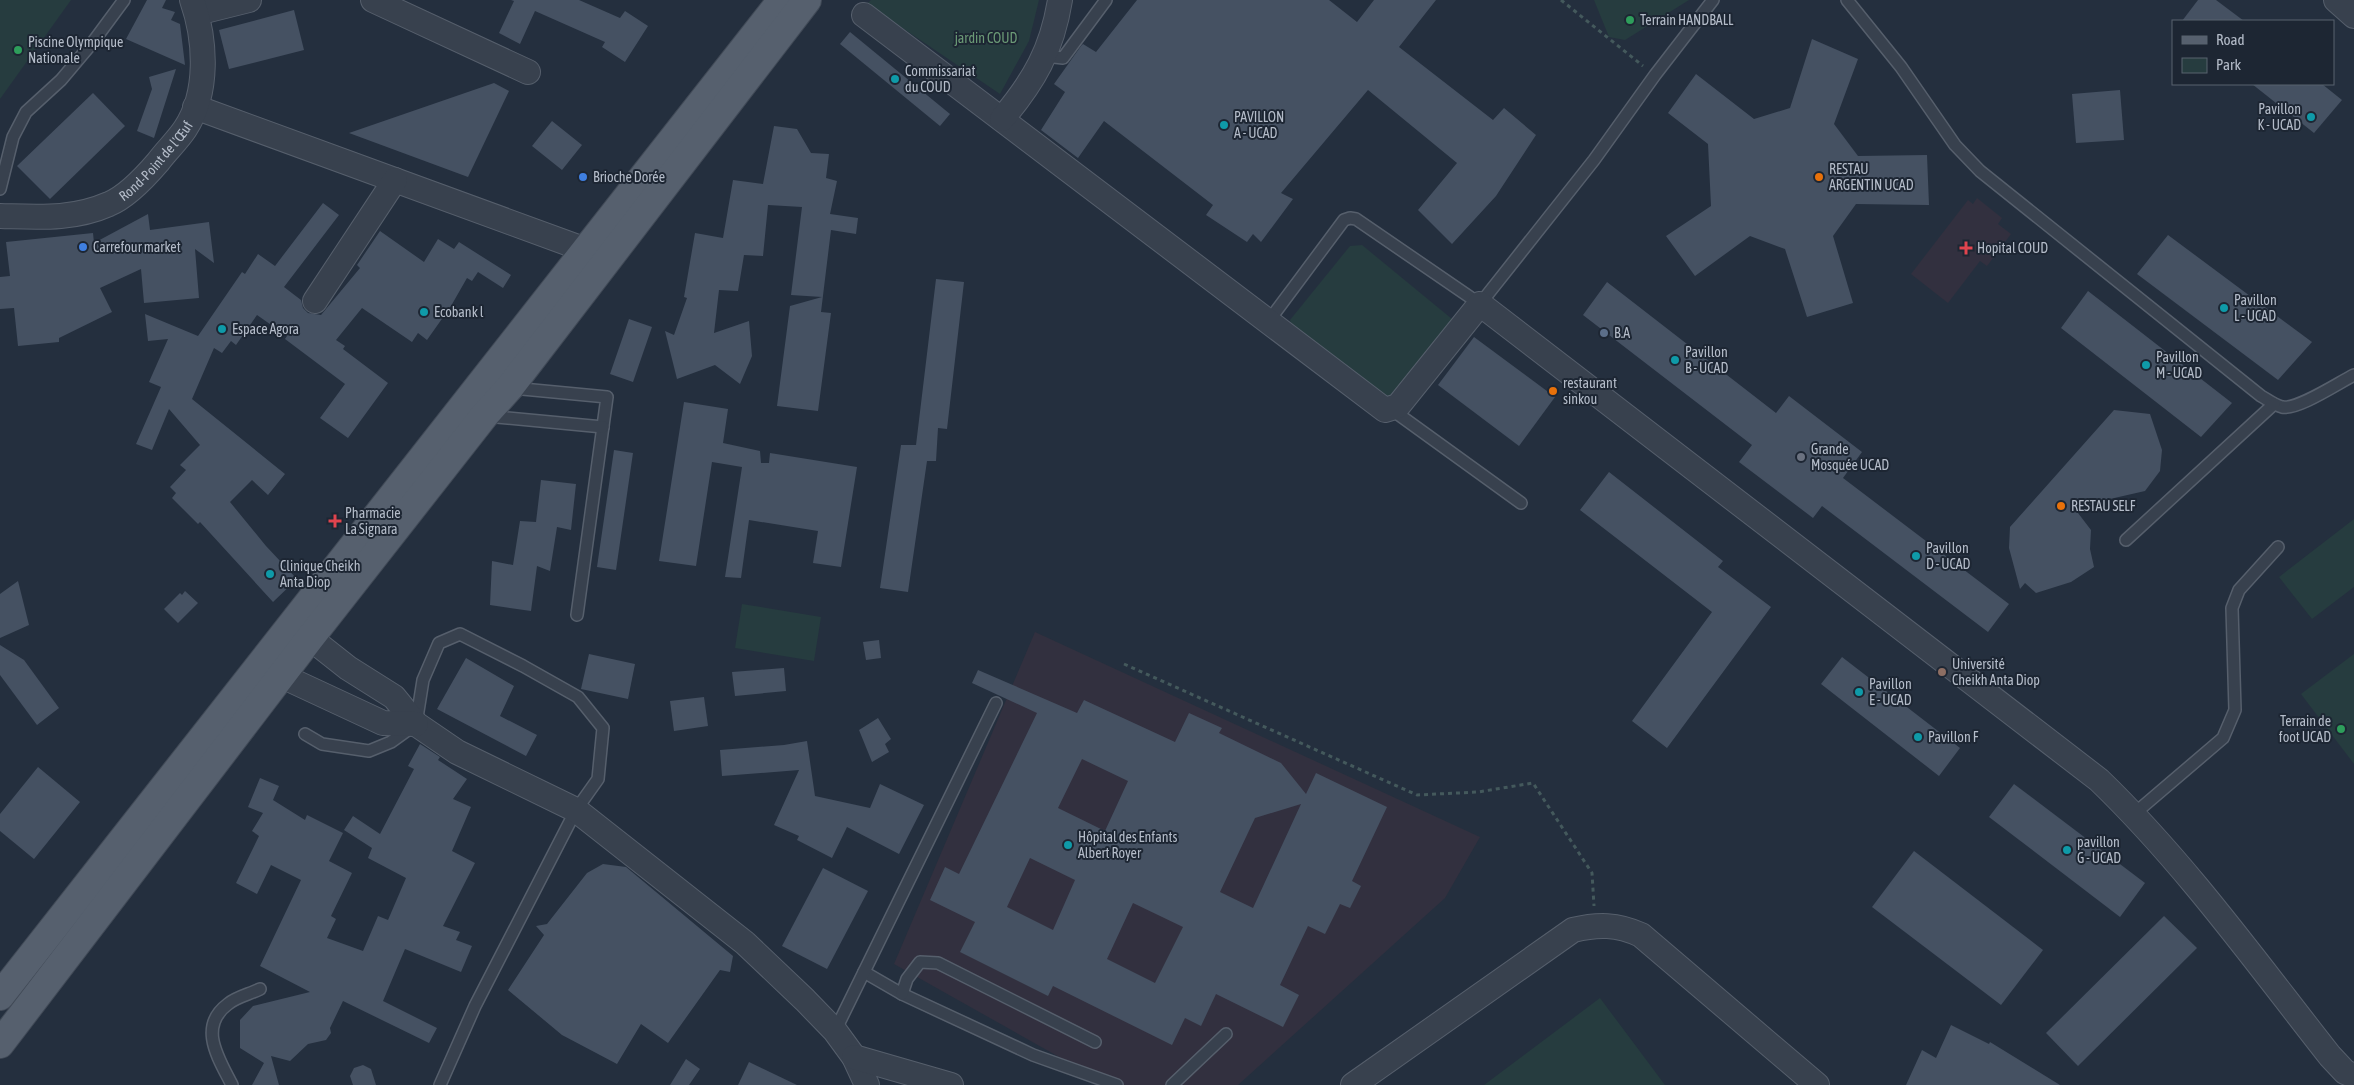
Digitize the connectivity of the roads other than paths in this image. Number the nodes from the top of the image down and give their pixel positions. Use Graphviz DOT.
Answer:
graph roads {
  1 [pos="124,0"];
  2 [pos="249,0"];
  3 [pos="373,0"];
  4 [pos="782,0"];
  5 [pos="807,0"];
  6 [pos="1060,0"];
  7 [pos="1106,0"];
  8 [pos="1713,0"];
  9 [pos="1848,0"];
  10 [pos="2336,0"];
  11 [pos="194,7"];
  12 [pos="864,15"];
  13 [pos="2354,16"];
  14 [pos="1045,56"];
  15 [pos="528,72"];
  16 [pos="195,107"];
  17 [pos="1002,119"];
  18 [pos="395,180"];
  19 [pos="0,189"];
  20 [pos="0,216"];
  21 [pos="586,250"];
  22 [pos="315,301"];
  23 [pos="1480,304"];
  24 [pos="1268,322"];
  25 [pos="2354,375"];
  26 [pos="510,387"];
  27 [pos="2274,404"];
  28 [pos="1390,409"];
  29 [pos="484,416"];
  30 [pos="603,427"];
  31 [pos="1521,503"];
  32 [pos="2126,540"];
  33 [pos="2278,547"];
  34 [pos="577,616"];
  35 [pos="310,638"];
  36 [pos="282,676"];
  37 [pos="996,703"];
  38 [pos="416,724"];
  39 [pos="305,734"];
  40 [pos="576,810"];
  41 [pos="2134,814"];
  42 [pos="864,972"];
  43 [pos="260,989"];
  44 [pos="902,994"];
  45 [pos="0,996"];
  46 [pos="835,1031"];
  47 [pos="1226,1034"];
  48 [pos="1095,1042"];
  49 [pos="0,1044"];
  50 [pos="854,1057"];
  51 [pos="2354,1076"];
  52 [pos="232,1085"];
  53 [pos="440,1085"];
  54 [pos="867,1085"];
  55 [pos="951,1085"];
  56 [pos="1117,1085"];
  57 [pos="1172,1085"];
  58 [pos="1353,1085"];
  59 [pos="1817,1085"];
  1 -- 19 [label="lane"];
  2 -- 11 [label="street"];
  3 -- 15 [label="street"];
  4 -- 21 [label="main road"];
  5 -- 26 [label="main road"];
  6 -- 14 [label="street"];
  7 -- 14 [label="lane"];
  8 -- 23 [label="lane"];
  9 -- 27 [label="lane"];
  10 -- 13 [label="street"];
  11 -- 16 [label="street, Rond-Point de l'Œuf"];
  12 -- 17 [label="street"];
  14 -- 17 [label="street"];
  16 -- 18 [label="street"];
  16 -- 20 [label="street, Rond-Point de l'Œuf"];
  17 -- 24 [label="street"];
  18 -- 21 [label="street"];
  18 -- 22 [label="street"];
  21 -- 45 [label="main road"];
  23 -- 24 [label="lane"];
  23 -- 28 [label="street"];
  23 -- 41 [label="street"];
  24 -- 28 [label="street"];
  25 -- 27 [label="lane"];
  26 -- 29 [label="main road"];
  26 -- 30 [label="lane"];
  27 -- 32 [label="lane"];
  28 -- 31 [label="lane"];
  29 -- 30 [label="lane"];
  29 -- 35 [label="main road"];
  30 -- 34 [label="lane"];
  33 -- 41 [label="lane"];
  35 -- 36 [label="main road"];
  35 -- 38 [label="street"];
  36 -- 38 [label="street"];
  36 -- 49 [label="main road"];
  37 -- 42 [label="lane"];
  38 -- 39 [label="lane"];
  38 -- 40 [label="street"];
  38 -- 40 [label="lane"];
  40 -- 46 [label="street"];
  40 -- 53 [label="lane"];
  41 -- 51 [label="street"];
  42 -- 44 [label="lane"];
  42 -- 46 [label="lane"];
  43 -- 52 [label="lane"];
  44 -- 48 [label="lane"];
  44 -- 56 [label="lane"];
  46 -- 50 [label="street"];
  47 -- 57 [label="lane"];
  50 -- 54 [label="street"];
  50 -- 55 [label="street"];
  58 -- 59 [label="street"];
}
